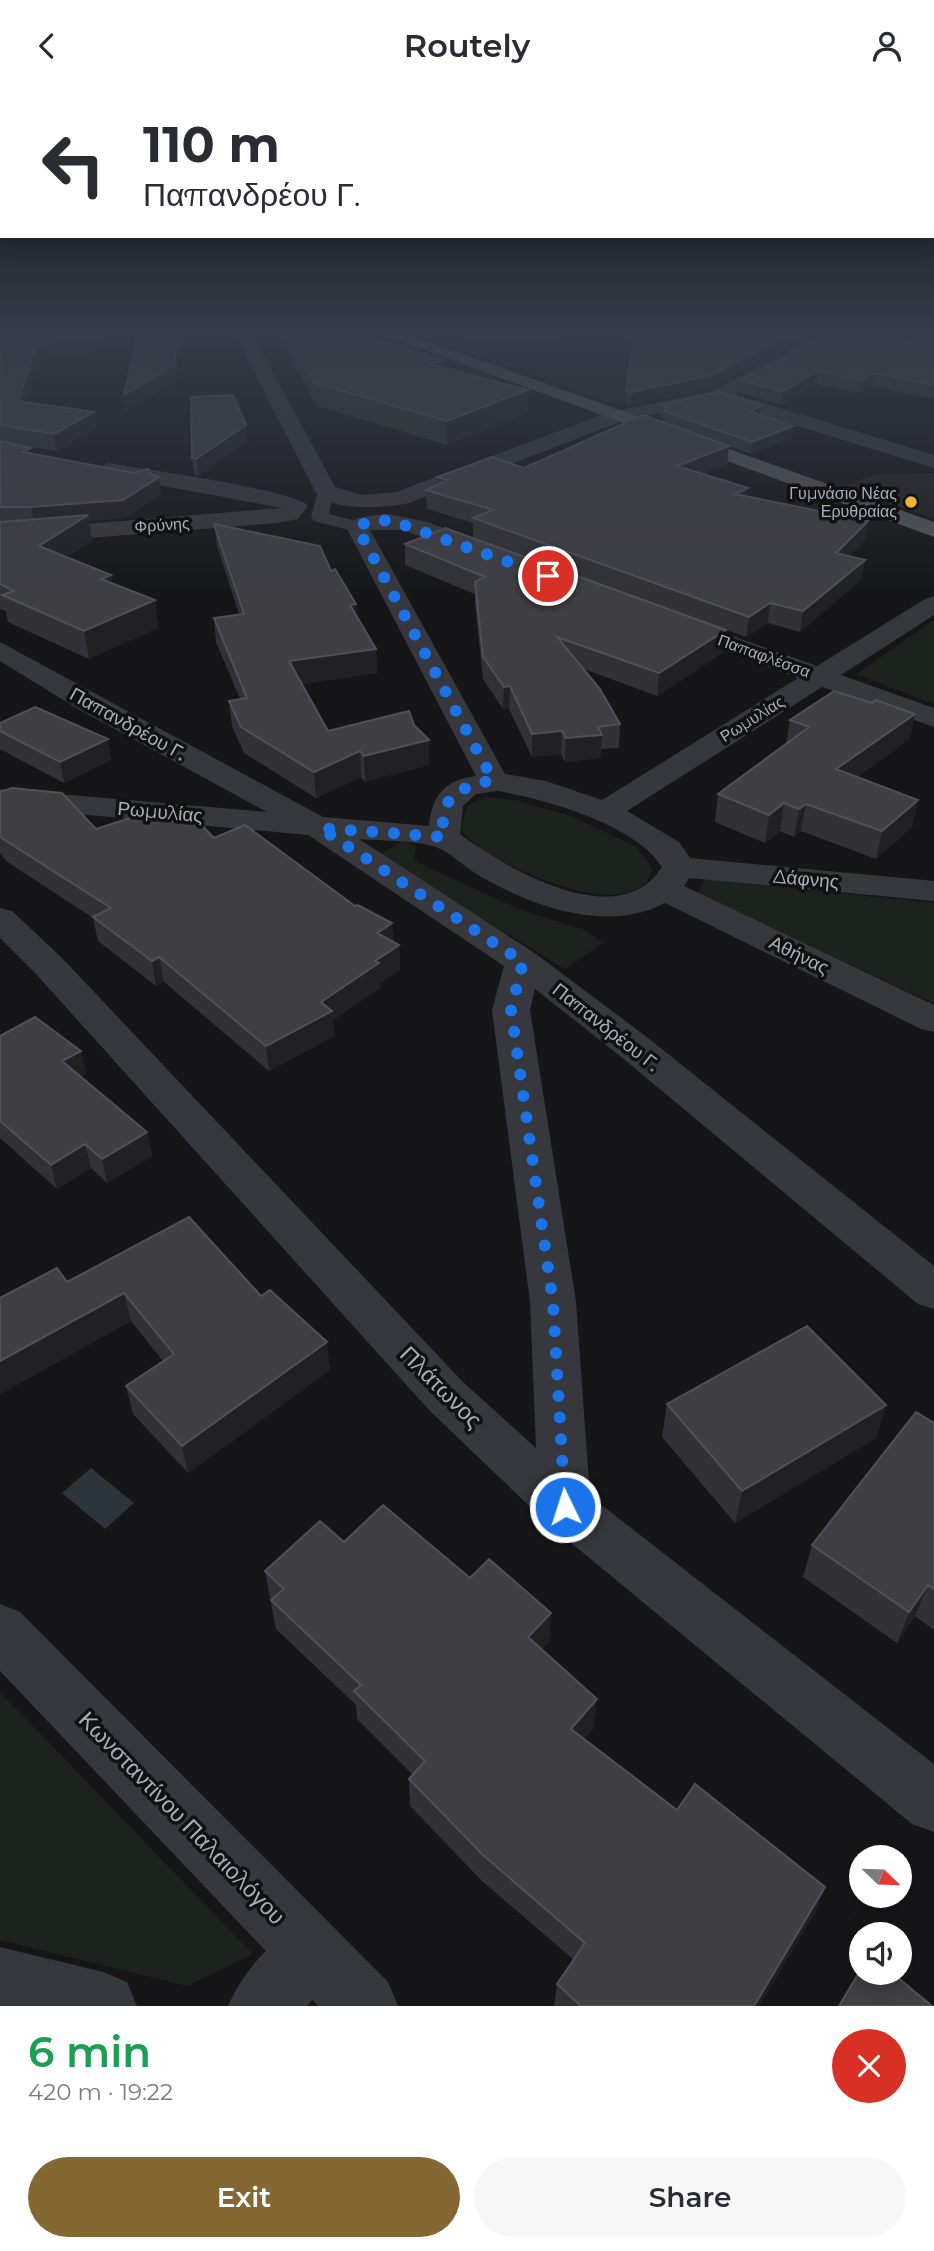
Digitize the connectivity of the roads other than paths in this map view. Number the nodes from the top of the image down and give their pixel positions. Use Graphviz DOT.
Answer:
graph roads {
  1 [pos="285,421"];
  2 [pos="603,421"];
  3 [pos="626,421"];
  4 [pos="803,421"];
  5 [pos="934,462"];
  6 [pos="82,465"];
  7 [pos="323,500"];
  8 [pos="296,509"];
  9 [pos="371,516"];
  10 [pos="934,530"];
  11 [pos="0,538"];
  12 [pos="501,559"];
  13 [pos="934,604"];
  14 [pos="654,615"];
  15 [pos="0,650"];
  16 [pos="820,677"];
  17 [pos="934,718"];
  18 [pos="493,780"];
  19 [pos="0,798"];
  20 [pos="604,811"];
  21 [pos="320,828"];
  22 [pos="444,837"];
  23 [pos="671,878"];
  24 [pos="934,891"];
  25 [pos="0,918"];
  26 [pos="523,962"];
  27 [pos="934,1020"];
  28 [pos="934,1291"];
  29 [pos="565,1507"];
  30 [pos="0,1631"];
  31 [pos="934,1802"];
  32 [pos="312,1952"];
  33 [pos="0,1980"];
  34 [pos="103,2006"];
  35 [pos="262,2006"];
  36 [pos="364,2006"];
  1 -- 7 [label="street"];
  2 -- 9 [label="street"];
  3 -- 10 [label="main road"];
  4 -- 5 [label="street"];
  6 -- 8 [label="street"];
  7 -- 8 [label="street"];
  7 -- 9 [label="street"];
  7 -- 9 [label="street"];
  8 -- 11 [label="street, Φρύνης"];
  9 -- 12 [label="street"];
  9 -- 18 [label="street"];
  13 -- 16 [label="street, Ρωμυλίας"];
  14 -- 16 [label="street, Παπαφλέσσα"];
  15 -- 21 [label="street, Παπανδρέου Γ."];
  16 -- 17 [label="street, Παπαφλέσσα"];
  16 -- 20 [label="street, Ρωμυλίας"];
  18 -- 20 [label="street"];
  18 -- 22 [label="street"];
  19 -- 21 [label="street, Ρωμυλίας"];
  20 -- 23 [label="street"];
  21 -- 22 [label="street, Ρωμυλίας"];
  21 -- 26 [label="street, Παπανδρέου Γ."];
  22 -- 23 [label="street"];
  23 -- 24 [label="street, Δάφνης"];
  23 -- 27 [label="street, Αθήνας"];
  25 -- 29 [label="street, Πλάτωνος"];
  26 -- 28 [label="street, Παπανδρέου Γ."];
  26 -- 29 [label="street"];
  29 -- 31 [label="street, Πλάτωνος"];
  30 -- 32 [label="street, Κωνσταντίνου Παλαιολόγου"];
  32 -- 35 [label="street"];
  32 -- 36 [label="street, Κωνσταντίνου Παλαιολόγου"];
  33 -- 34 [label="street"];
}
